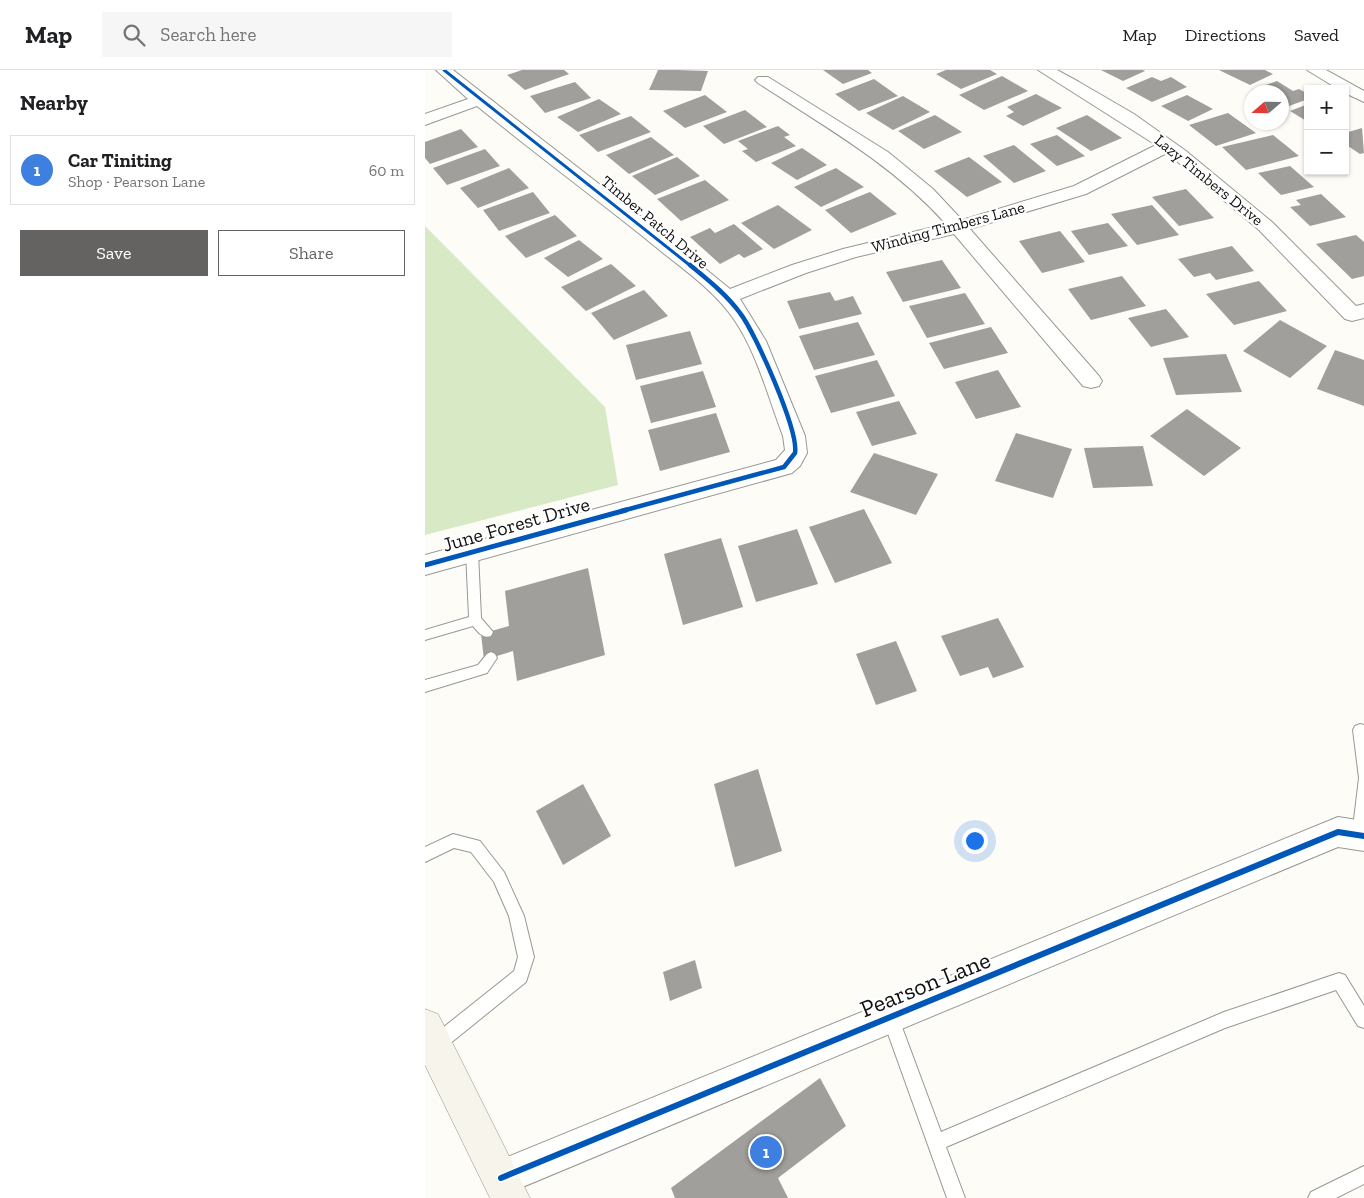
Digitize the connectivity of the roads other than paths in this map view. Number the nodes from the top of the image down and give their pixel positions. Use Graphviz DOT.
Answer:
graph roads {
  1 [pos="444,70"];
  2 [pos="1046,70"];
  3 [pos="1315,70"];
  4 [pos="763,80"];
  5 [pos="1364,97"];
  6 [pos="479,100"];
  7 [pos="425,120"];
  8 [pos="1167,146"];
  9 [pos="957,227"];
  10 [pos="725,298"];
  11 [pos="1358,312"];
  12 [pos="1091,381"];
  13 [pos="616,512"];
  14 [pos="471,552"];
  15 [pos="425,566"];
  16 [pos="475,620"];
  17 [pos="487,632"];
  18 [pos="425,635"];
  19 [pos="491,658"];
  20 [pos="425,686"];
  21 [pos="1360,730"];
  22 [pos="1364,776"];
  23 [pos="1364,782"];
  24 [pos="1362,836"];
  25 [pos="425,855"];
  26 [pos="890,1017"];
  27 [pos="1364,1020"];
  28 [pos="429,1036"];
  29 [pos="936,1143"];
  30 [pos="1364,1175"];
  31 [pos="506,1188"];
  32 [pos="956,1198"];
  33 [pos="1317,1198"];
  1 -- 6 [label="street, Timber Patch Drive"];
  2 -- 8 [label="street, Lazy Timbers Drive"];
  3 -- 5 [label="street"];
  4 -- 9 [label="street"];
  6 -- 7 [label="street"];
  6 -- 10 [label="street, Timber Patch Drive"];
  8 -- 9 [label="street, Winding Timbers Lane"];
  8 -- 11 [label="street, Lazy Timbers Drive"];
  9 -- 10 [label="street, Winding Timbers Lane"];
  9 -- 12 [label="street"];
  10 -- 13 [label="street, Timber Patch Drive"];
  13 -- 14 [label="street, June Forest Drive"];
  14 -- 15 [label="street, June Forest Drive"];
  14 -- 16 [label="lane"];
  16 -- 17 [label="lane"];
  16 -- 18 [label="lane"];
  19 -- 20 [label="lane"];
  21 -- 22 [label="lane"];
  23 -- 24 [label="lane"];
  24 -- 26 [label="street, Pearson Lane"];
  25 -- 28 [label="lane"];
  26 -- 29 [label="lane"];
  26 -- 31 [label="street, Pearson Lane"];
  27 -- 29 [label="lane"];
  28 -- 31 [label="main road"];
  29 -- 32 [label="lane"];
  30 -- 33 [label="lane"];
}
